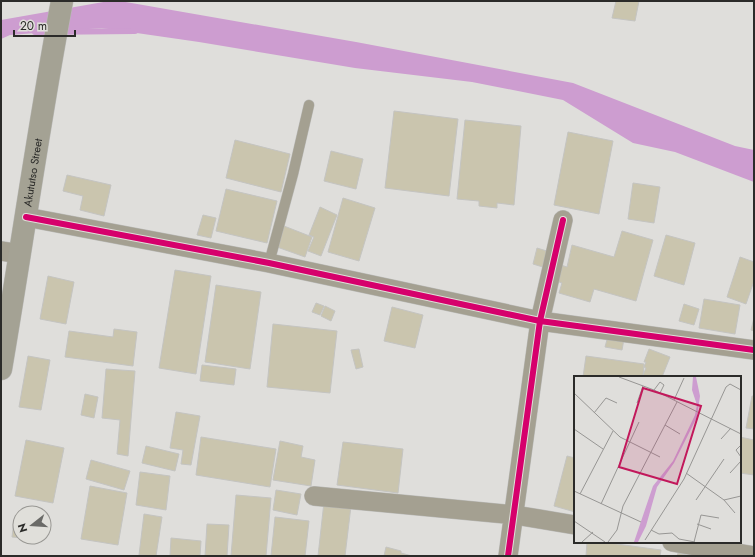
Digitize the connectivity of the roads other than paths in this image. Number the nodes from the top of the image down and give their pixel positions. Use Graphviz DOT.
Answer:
graph roads {
  1 [pos="62,1"];
  2 [pos="309,105"];
  3 [pos="26,217"];
  4 [pos="563,220"];
  5 [pos="11,252"];
  6 [pos="268,263"];
  7 [pos="540,321"];
  8 [pos="754,350"];
  9 [pos="1,369"];
  10 [pos="314,496"];
  11 [pos="515,515"];
  12 [pos="574,525"];
  13 [pos="678,543"];
  14 [pos="508,556"];
  15 [pos="754,556"];
  1 -- 3 [label="main road, Akututso Street"];
  2 -- 6 [label="lane"];
  3 -- 5 [label="main road, Akututso Street"];
  3 -- 6 [label="street"];
  4 -- 7 [label="street"];
  5 -- 9 [label="main road, Akututso Street"];
  6 -- 7 [label="street"];
  7 -- 8 [label="street"];
  7 -- 11 [label="street"];
  10 -- 11 [label="street"];
  11 -- 12 [label="street"];
  11 -- 14 [label="street"];
  13 -- 15 [label="street"];
}
